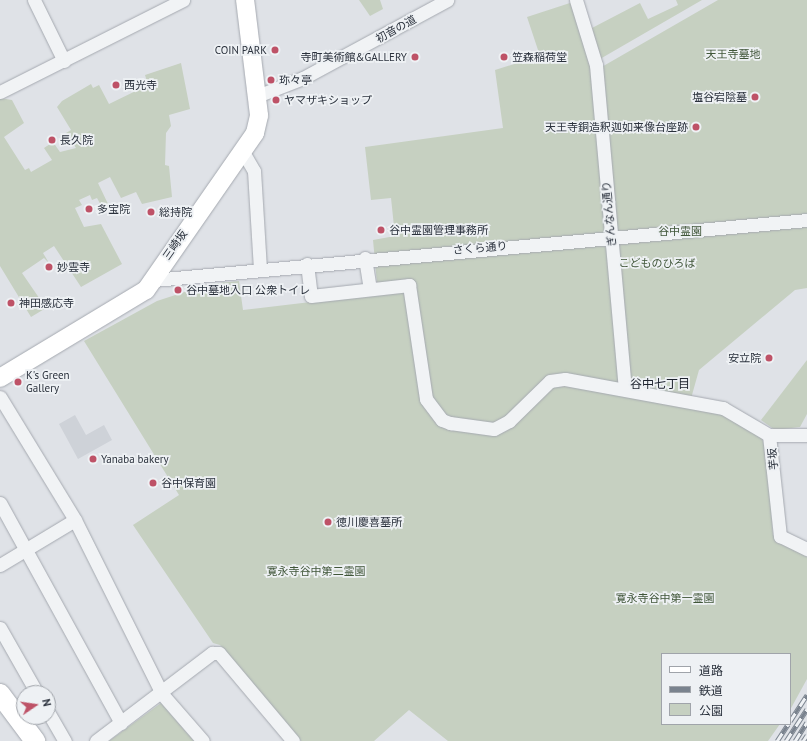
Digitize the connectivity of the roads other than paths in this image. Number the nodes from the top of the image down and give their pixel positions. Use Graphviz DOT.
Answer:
graph roads {
  1 [pos="34,0"];
  2 [pos="183,0"];
  3 [pos="245,0"];
  4 [pos="447,0"];
  5 [pos="576,0"];
  6 [pos="64,61"];
  7 [pos="0,92"];
  8 [pos="257,96"];
  9 [pos="243,152"];
  10 [pos="807,220"];
  11 [pos="611,237"];
  12 [pos="365,258"];
  13 [pos="307,264"];
  14 [pos="260,270"];
  15 [pos="154,280"];
  16 [pos="370,289"];
  17 [pos="0,378"];
  18 [pos="625,388"];
  19 [pos="0,397"];
  20 [pos="770,435"];
  21 [pos="807,435"];
  22 [pos="0,503"];
  23 [pos="75,520"];
  24 [pos="807,549"];
  25 [pos="26,550"];
  26 [pos="0,565"];
  27 [pos="0,628"];
  28 [pos="32,685"];
  29 [pos="0,694"];
  30 [pos="162,694"];
  31 [pos="121,723"];
  32 [pos="56,725"];
  33 [pos="35,741"];
  34 [pos="65,741"];
  35 [pos="96,741"];
  36 [pos="203,741"];
  37 [pos="293,741"];
  1 -- 6 [label="street"];
  2 -- 6 [label="street"];
  3 -- 8 [label="main road, 三崎坂"];
  4 -- 8 [label="street, 初音の道"];
  5 -- 11 [label="street, ぎんなん通り"];
  6 -- 7 [label="street"];
  8 -- 9 [label="main road, 三崎坂"];
  9 -- 14 [label="street"];
  9 -- 15 [label="main road, 三崎坂"];
  10 -- 11 [label="street, さくら通り"];
  11 -- 12 [label="street, さくら通り"];
  11 -- 18 [label="street, ぎんなん通り"];
  12 -- 13 [label="street, さくら通り"];
  12 -- 16 [label="street"];
  13 -- 14 [label="street, さくら通り"];
  13 -- 16 [label="street"];
  14 -- 15 [label="street, さくら通り"];
  15 -- 17 [label="main road, 三崎坂"];
  16 -- 18 [label="street, 芋坂"];
  18 -- 20 [label="street, 芋坂"];
  19 -- 23 [label="street"];
  20 -- 21 [label="street"];
  20 -- 24 [label="street, 芋坂"];
  22 -- 25 [label="street"];
  23 -- 25 [label="street"];
  23 -- 30 [label="street"];
  25 -- 26 [label="street"];
  25 -- 31 [label="street"];
  27 -- 28 [label="street"];
  29 -- 33 [label="main road"];
  30 -- 31 [label="street"];
  30 -- 36 [label="street"];
  30 -- 37 [label="street"];
  31 -- 35 [label="street"];
  32 -- 34 [label="street"];
}
